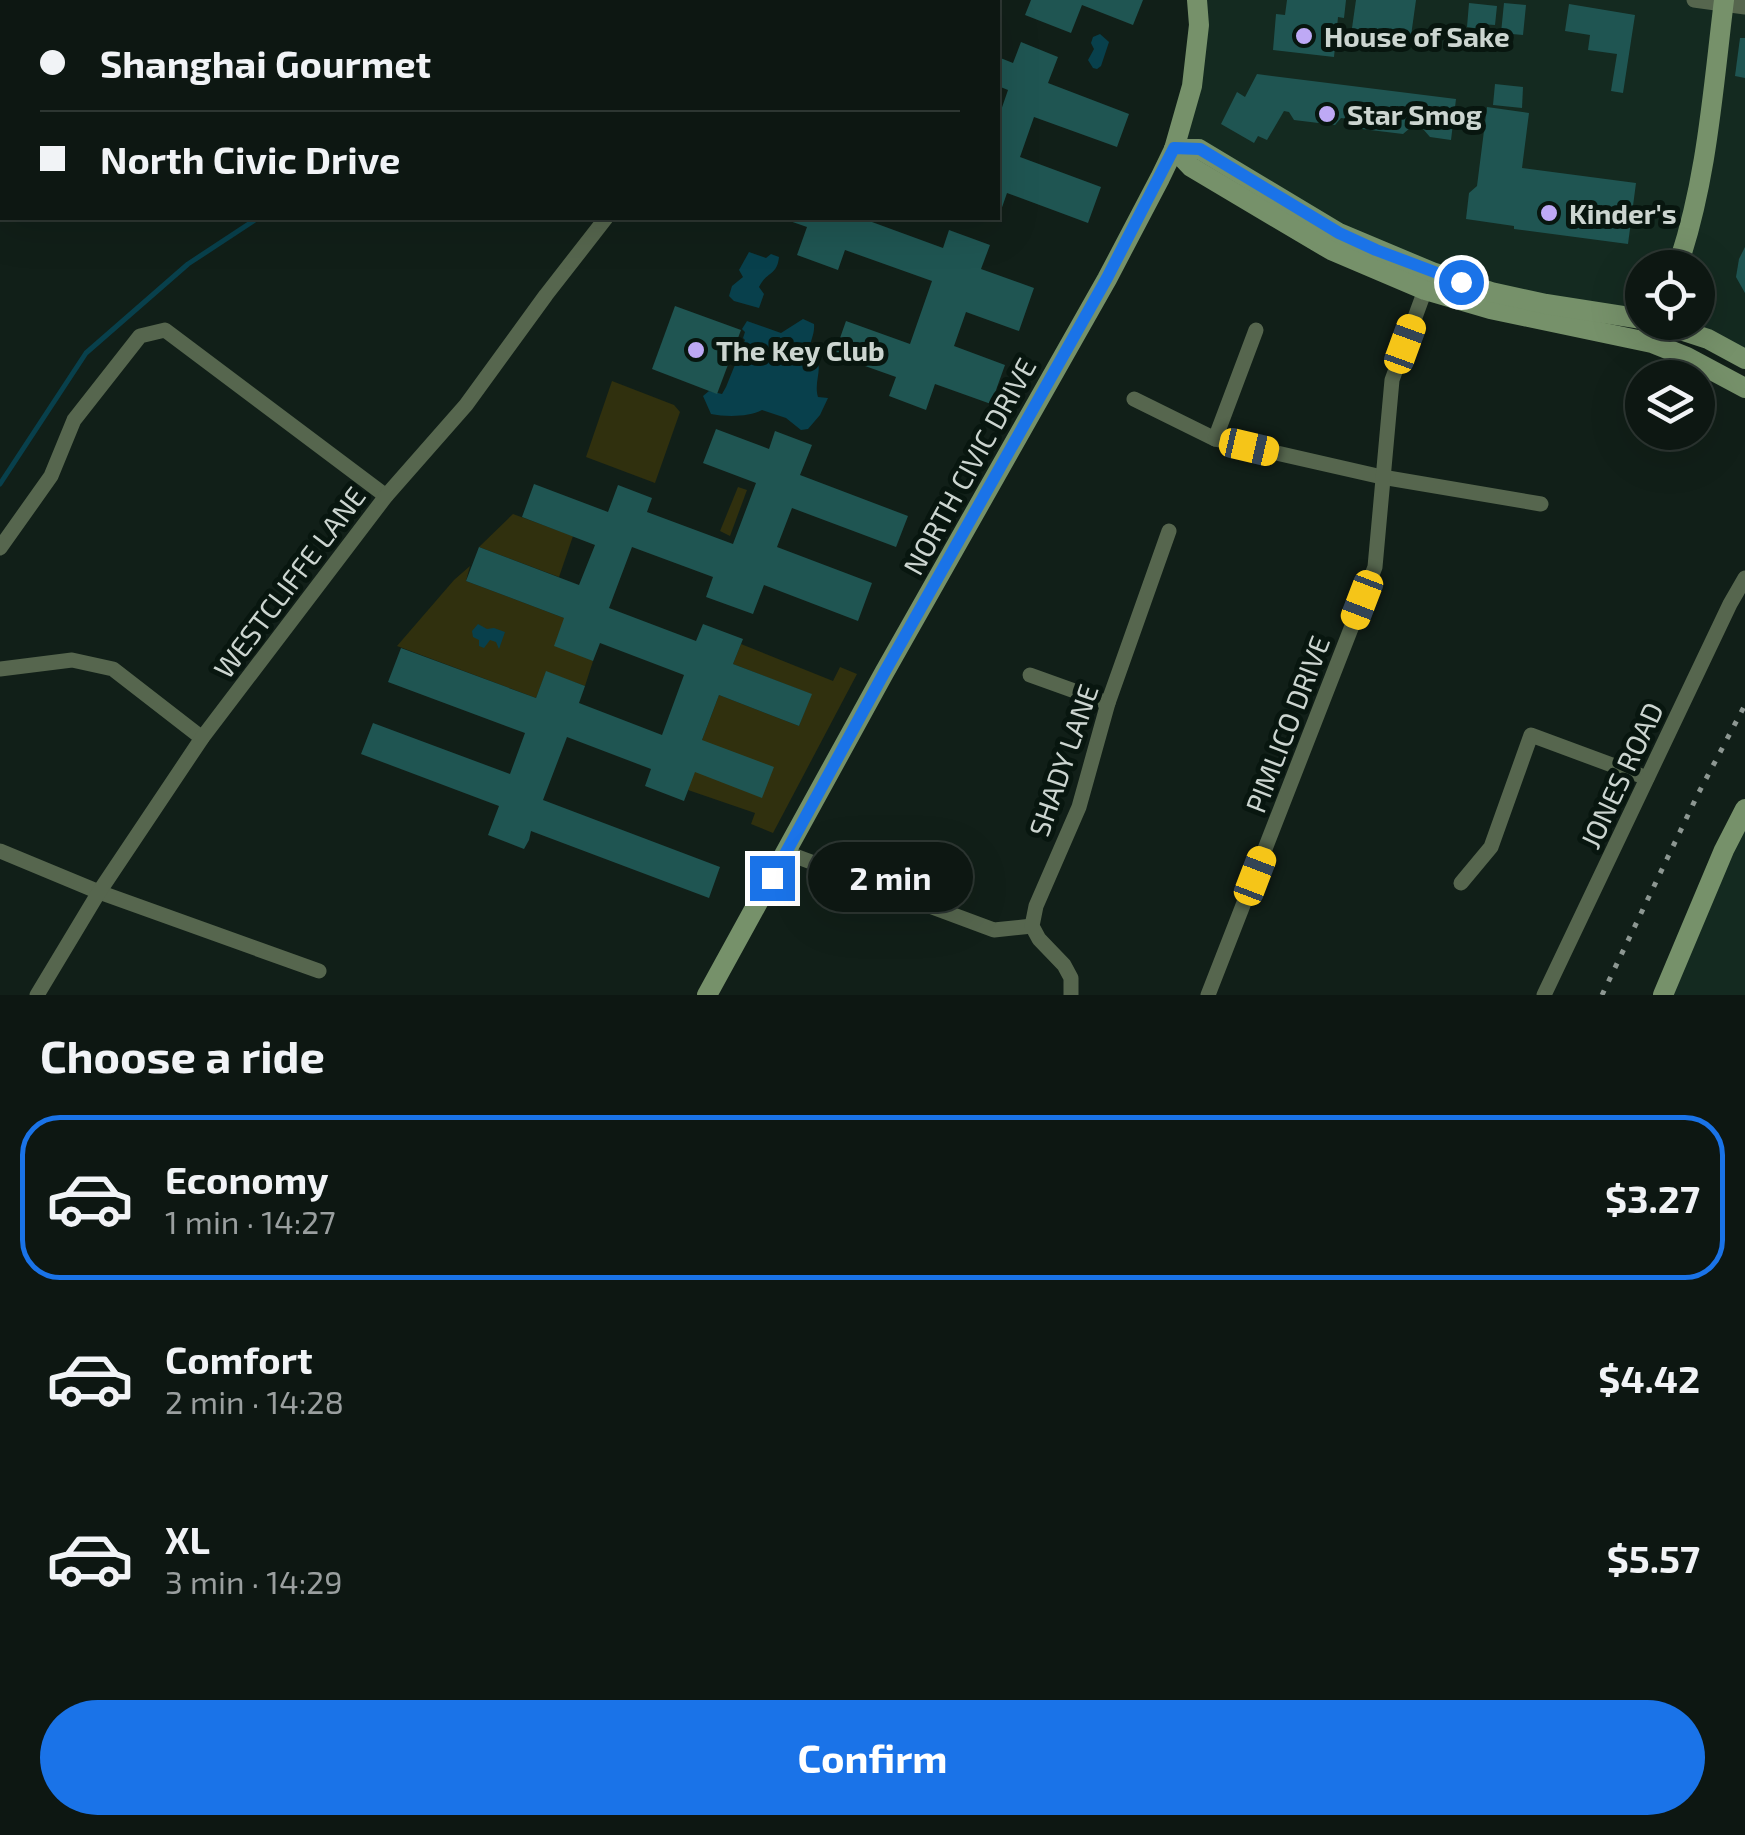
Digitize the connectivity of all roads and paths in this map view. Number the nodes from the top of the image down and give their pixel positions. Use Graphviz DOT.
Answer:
graph roads {
  1 [pos="1198,0"];
  2 [pos="1694,0"];
  3 [pos="1724,2"];
  4 [pos="1745,8"];
  5 [pos="1174,148"];
  6 [pos="604,220"];
  7 [pos="1684,250"];
  8 [pos="1425,290"];
  9 [pos="1625,316"];
  10 [pos="1625,324"];
  11 [pos="1256,330"];
  12 [pos="1669,340"];
  13 [pos="1710,340"];
  14 [pos="1744,359"];
  15 [pos="1745,388"];
  16 [pos="1134,399"];
  17 [pos="1216,439"];
  18 [pos="1382,477"];
  19 [pos="386,496"];
  20 [pos="1542,504"];
  21 [pos="1169,531"];
  22 [pos="0,548"];
  23 [pos="1745,578"];
  24 [pos="0,669"];
  25 [pos="1030,675"];
  26 [pos="1108,703"];
  27 [pos="202,738"];
  28 [pos="1647,778"];
  29 [pos="1745,809"];
  30 [pos="0,851"];
  31 [pos="787,853"];
  32 [pos="1461,883"];
  33 [pos="99,892"];
  34 [pos="1032,926"];
  35 [pos="319,971"];
  36 [pos="37,995"];
  37 [pos="707,995"];
  38 [pos="1071,995"];
  39 [pos="1208,995"];
  40 [pos="1544,995"];
  41 [pos="1663,995"];
  1 -- 5 [label="street, NORTH CIVIC DRIVE"];
  2 -- 3 [label="street"];
  3 -- 4 [label="street"];
  3 -- 7 [label="street"];
  5 -- 8 [label="street"];
  5 -- 9 [label="street"];
  5 -- 31 [label="street, NORTH CIVIC DRIVE"];
  6 -- 19 [label="street, WESTCLIFFE LANE"];
  8 -- 10 [label="street"];
  8 -- 18 [label="street, PIMLICO DRIVE"];
  11 -- 17 [label="street"];
  12 -- 15 [label="street"];
  13 -- 14 [label="street"];
  16 -- 17 [label="street"];
  17 -- 18 [label="street"];
  18 -- 20 [label="street"];
  18 -- 39 [label="street, PIMLICO DRIVE"];
  19 -- 22 [label="street"];
  19 -- 27 [label="street, WESTCLIFFE LANE"];
  21 -- 26 [label="street, SHADY LANE"];
  23 -- 28 [label="street, JONES ROAD"];
  24 -- 27 [label="street"];
  25 -- 26 [label="street"];
  26 -- 34 [label="street, SHADY LANE"];
  27 -- 33 [label="street, WESTCLIFFE LANE"];
  28 -- 32 [label="street"];
  28 -- 40 [label="street, JONES ROAD"];
  29 -- 41 [label="street"];
  30 -- 33 [label="street"];
  31 -- 34 [label="street"];
  31 -- 37 [label="street, NORTH CIVIC DRIVE"];
  33 -- 35 [label="street"];
  33 -- 36 [label="street, WESTCLIFFE LANE"];
  34 -- 38 [label="street"];
}
